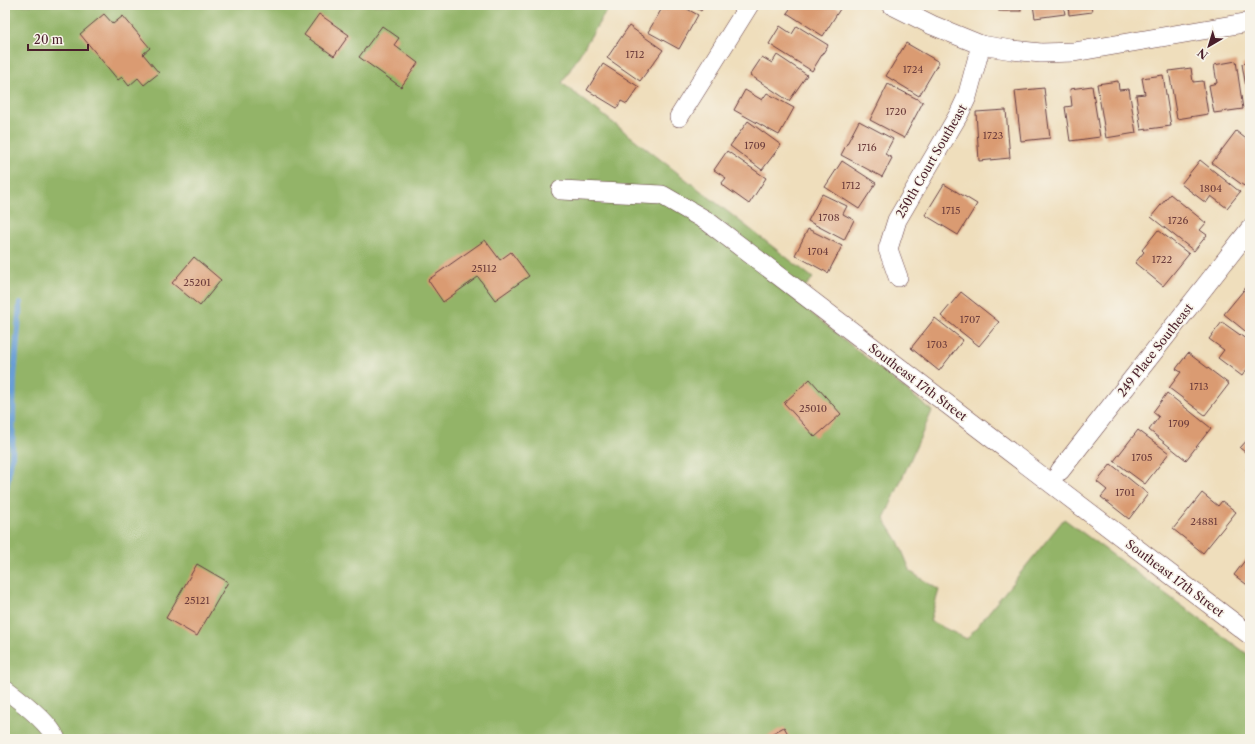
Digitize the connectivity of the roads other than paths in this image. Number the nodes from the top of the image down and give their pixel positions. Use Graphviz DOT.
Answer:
graph roads {
  1 [pos="749,5"];
  2 [pos="892,5"];
  3 [pos="1250,22"];
  4 [pos="982,44"];
  5 [pos="679,117"];
  6 [pos="561,190"];
  7 [pos="1250,229"];
  8 [pos="898,276"];
  9 [pos="1060,471"];
  10 [pos="1250,636"];
  11 [pos="5,688"];
  12 [pos="56,739"];
  1 -- 5 [label="street"];
  2 -- 4 [label="street"];
  3 -- 4 [label="street"];
  4 -- 8 [label="street, 250th Court Southeast"];
  6 -- 10 [label="street, Southeast 17th Street"];
  7 -- 9 [label="street, 249 Place Southeast"];
  11 -- 12 [label="street"];
}
